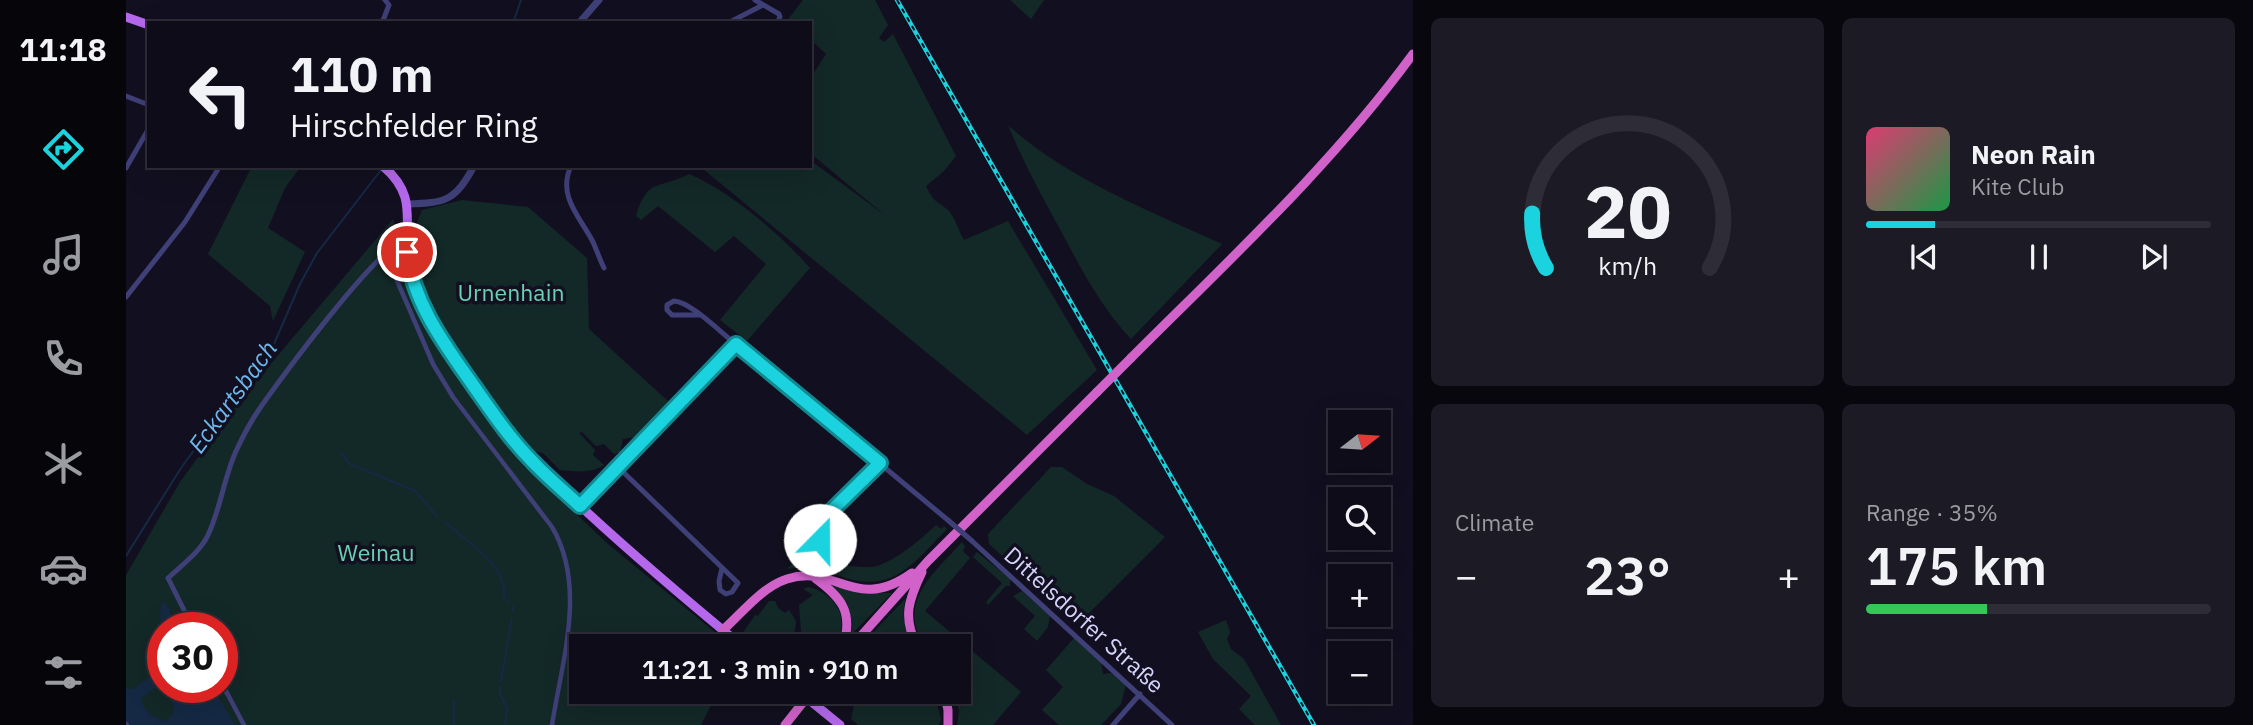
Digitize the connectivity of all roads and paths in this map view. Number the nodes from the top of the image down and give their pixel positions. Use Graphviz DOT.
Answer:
graph roads {
  1 [pos="385,0"];
  2 [pos="599,0"];
  3 [pos="755,0"];
  4 [pos="763,5"];
  5 [pos="126,17"];
  6 [pos="383,21"];
  7 [pos="581,21"];
  8 [pos="732,21"];
  9 [pos="778,21"];
  10 [pos="147,25"];
  11 [pos="1413,54"];
  12 [pos="126,96"];
  13 [pos="147,104"];
  14 [pos="147,131"];
  15 [pos="126,168"];
  16 [pos="219,168"];
  17 [pos="473,168"];
  18 [pos="570,168"];
  19 [pos="387,169"];
  20 [pos="407,204"];
  21 [pos="407,239"];
  22 [pos="604,268"];
  23 [pos="392,269"];
  24 [pos="126,296"];
  25 [pos="699,315"];
  26 [pos="736,344"];
  27 [pos="880,463"];
  28 [pos="618,467"];
  29 [pos="580,506"];
  30 [pos="819,523"];
  31 [pos="801,541"];
  32 [pos="790,554"];
  33 [pos="928,561"];
  34 [pos="722,568"];
  35 [pos="813,578"];
  36 [pos="185,612"];
  37 [pos="723,630"];
  38 [pos="728,634"];
  39 [pos="845,634"];
  40 [pos="863,634"];
  41 [pos="912,634"];
  42 [pos="1140,694"];
  43 [pos="232,703"];
  44 [pos="802,704"];
  45 [pos="814,704"];
  46 [pos="947,704"];
  47 [pos="244,725"];
  48 [pos="552,725"];
  49 [pos="785,725"];
  50 [pos="840,725"];
  51 [pos="947,725"];
  52 [pos="1113,725"];
  53 [pos="1172,725"];
  1 -- 6 [label="street"];
  2 -- 7 [label="street"];
  3 -- 4 [label="street"];
  4 -- 8 [label="street"];
  4 -- 9 [label="street"];
  5 -- 10 [label="main road"];
  11 -- 33 [label="highway, bridge"];
  12 -- 13 [label="street"];
  14 -- 15 [label="street"];
  16 -- 24 [label="street"];
  17 -- 20 [label="street"];
  18 -- 22 [label="street"];
  19 -- 20 [label="main road"];
  20 -- 21 [label="main road"];
  21 -- 29 [label="main road"];
  21 -- 36 [label="street"];
  23 -- 48 [label="street"];
  25 -- 25 [label="street"];
  25 -- 26 [label="street, Dittelsdorfer Straße"];
  26 -- 27 [label="street, Dittelsdorfer Straße"];
  26 -- 28 [label="street"];
  27 -- 30 [label="street"];
  27 -- 42 [label="street, Dittelsdorfer Straße, bridge"];
  28 -- 29 [label="street"];
  28 -- 34 [label="street"];
  29 -- 37 [label="main road"];
  30 -- 31 [label="street"];
  30 -- 31 [label="street"];
  31 -- 32 [label="street"];
  33 -- 35 [label="highway"];
  33 -- 40 [label="highway"];
  33 -- 41 [label="highway"];
  34 -- 34 [label="street"];
  35 -- 37 [label="highway"];
  35 -- 39 [label="highway"];
  37 -- 38 [label="main road"];
  42 -- 52 [label="street"];
  42 -- 53 [label="street, Dittelsdorfer Straße"];
  43 -- 47 [label="street"];
  44 -- 49 [label="highway"];
  45 -- 50 [label="main road, bridge"];
  46 -- 51 [label="highway"];
}
